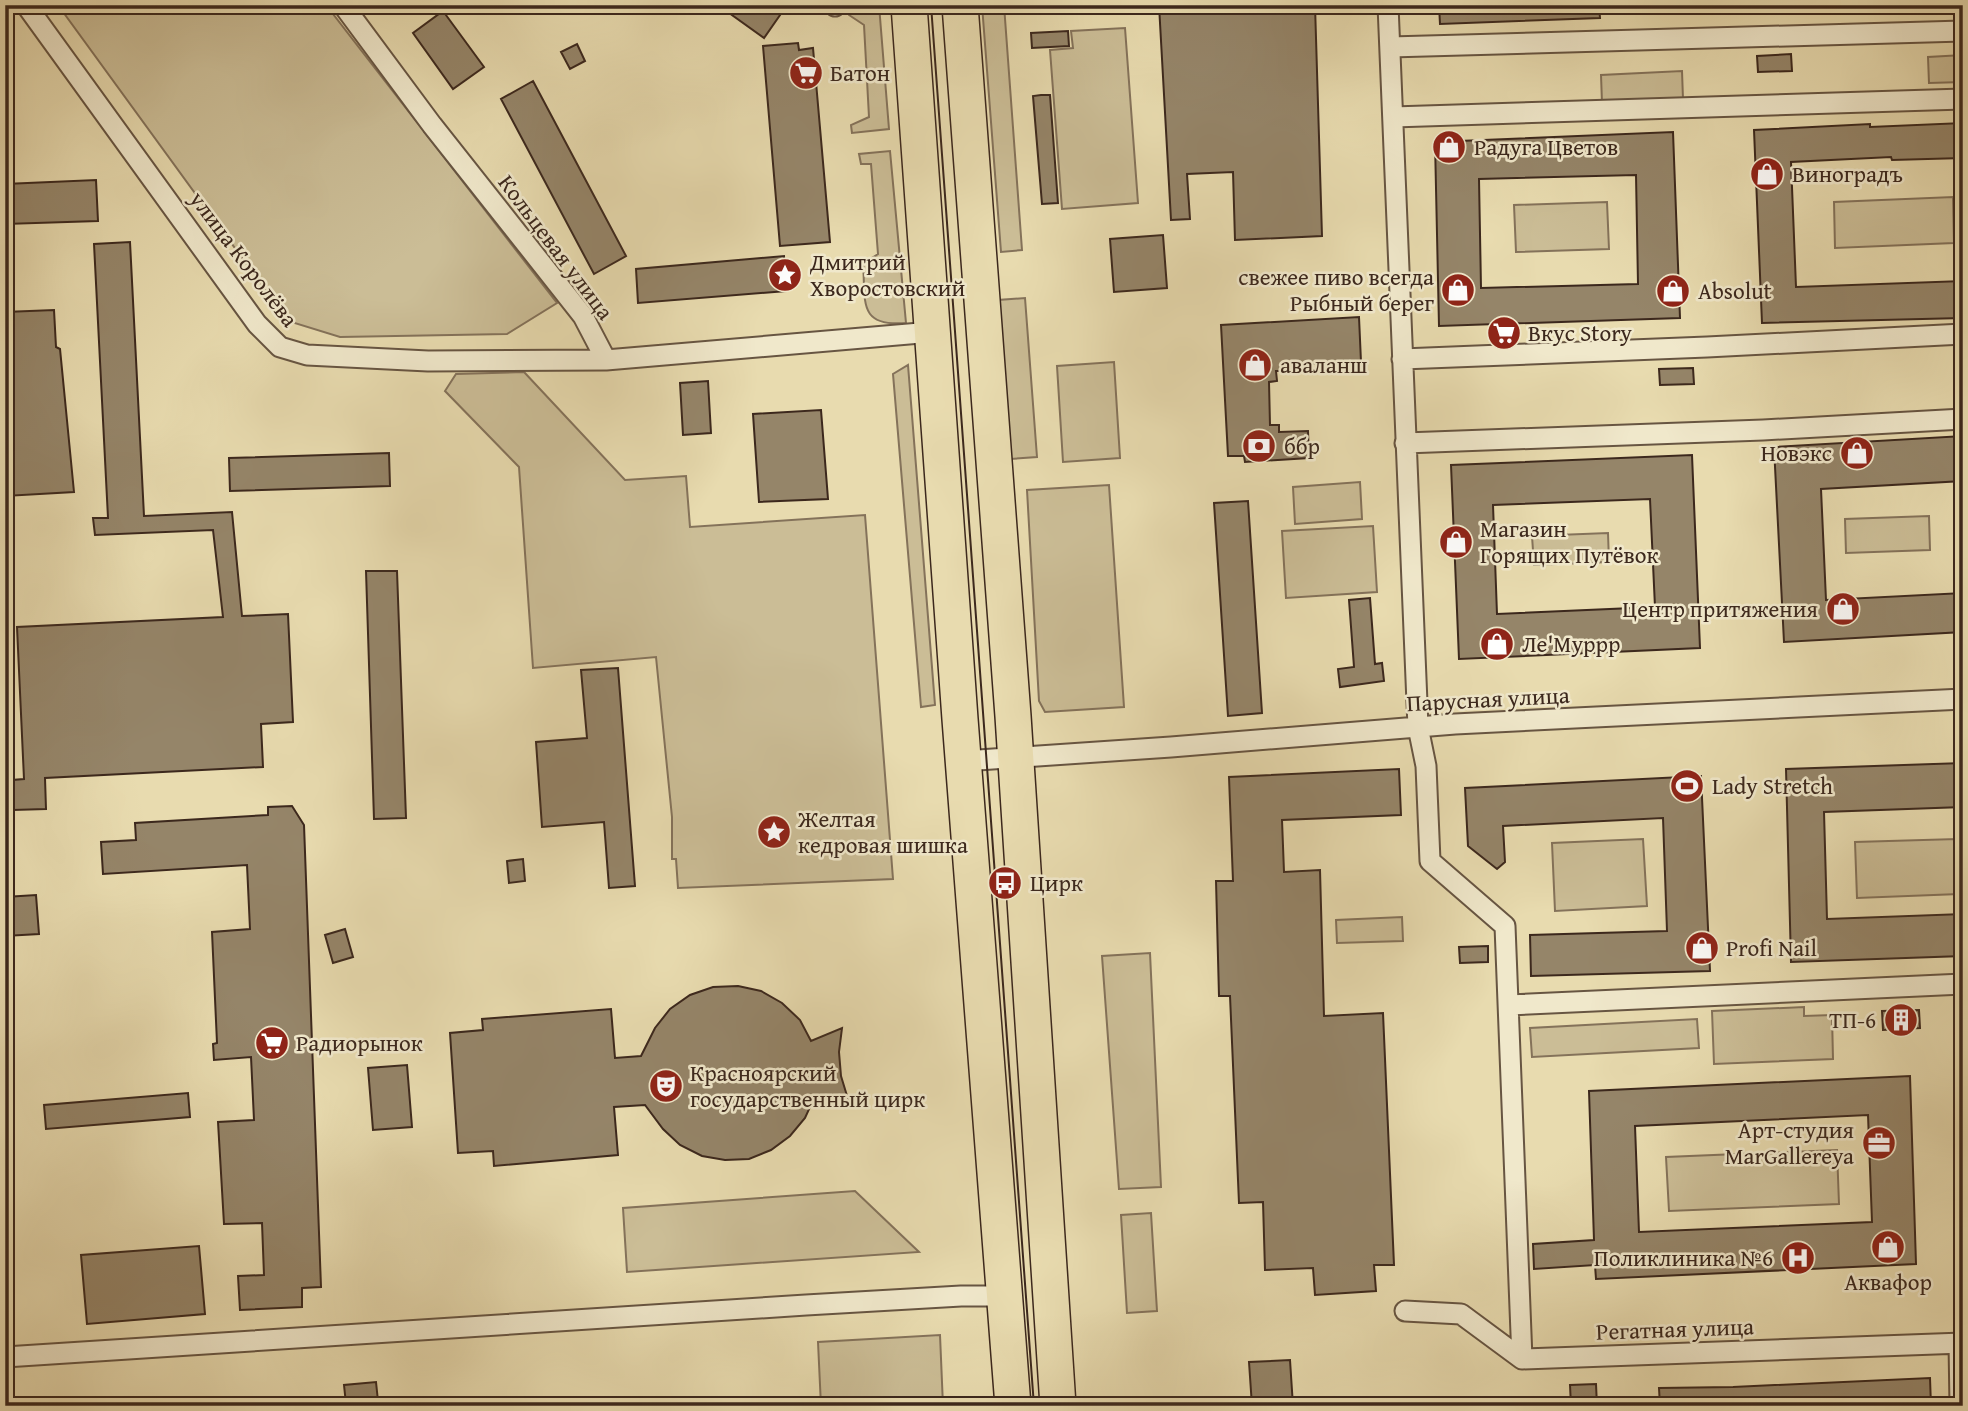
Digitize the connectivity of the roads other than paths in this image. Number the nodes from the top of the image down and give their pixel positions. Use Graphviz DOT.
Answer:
graph roads {
  1 [pos="26,5"];
  2 [pos="343,5"];
  3 [pos="909,5"];
  4 [pos="960,5"];
  5 [pos="1388,5"];
  6 [pos="1963,31"];
  7 [pos="1390,47"];
  8 [pos="1963,99"];
  9 [pos="1393,117"];
  10 [pos="932,332"];
  11 [pos="1963,334"];
  12 [pos="1402,359"];
  13 [pos="606,360"];
  14 [pos="1963,419"];
  15 [pos="1405,443"];
  16 [pos="1963,699"];
  17 [pos="1418,727"];
  18 [pos="1016,758"];
  19 [pos="964,761"];
  20 [pos="1963,984"];
  21 [pos="1509,1005"];
  22 [pos="1004,1296"];
  23 [pos="1405,1311"];
  24 [pos="1961,1343"];
  25 [pos="5,1357"];
  26 [pos="1522,1359"];
  27 [pos="1013,1406"];
  28 [pos="1058,1406"];
  29 [pos="1960,1406"];
  1 -- 13 [label="street, улица Королёва"];
  2 -- 13 [label="street, Кольцевая улица"];
  3 -- 10 [label="highway"];
  4 -- 18 [label="highway"];
  5 -- 7 [label="street"];
  6 -- 7 [label="street"];
  7 -- 9 [label="street"];
  8 -- 9 [label="street"];
  9 -- 12 [label="street"];
  10 -- 13 [label="street"];
  10 -- 19 [label="highway"];
  11 -- 12 [label="street"];
  12 -- 15 [label="street"];
  14 -- 15 [label="street"];
  15 -- 17 [label="street"];
  16 -- 17 [label="street, Парусная улица"];
  17 -- 18 [label="street, Парусная улица"];
  17 -- 21 [label="street"];
  18 -- 19 [label="street, Парусная улица"];
  18 -- 28 [label="highway"];
  19 -- 22 [label="highway"];
  20 -- 21 [label="street"];
  21 -- 26 [label="street"];
  22 -- 25 [label="street"];
  22 -- 27 [label="highway"];
  23 -- 26 [label="street"];
  24 -- 26 [label="street, Регатная улица"];
  24 -- 29 [label="street"];
}
